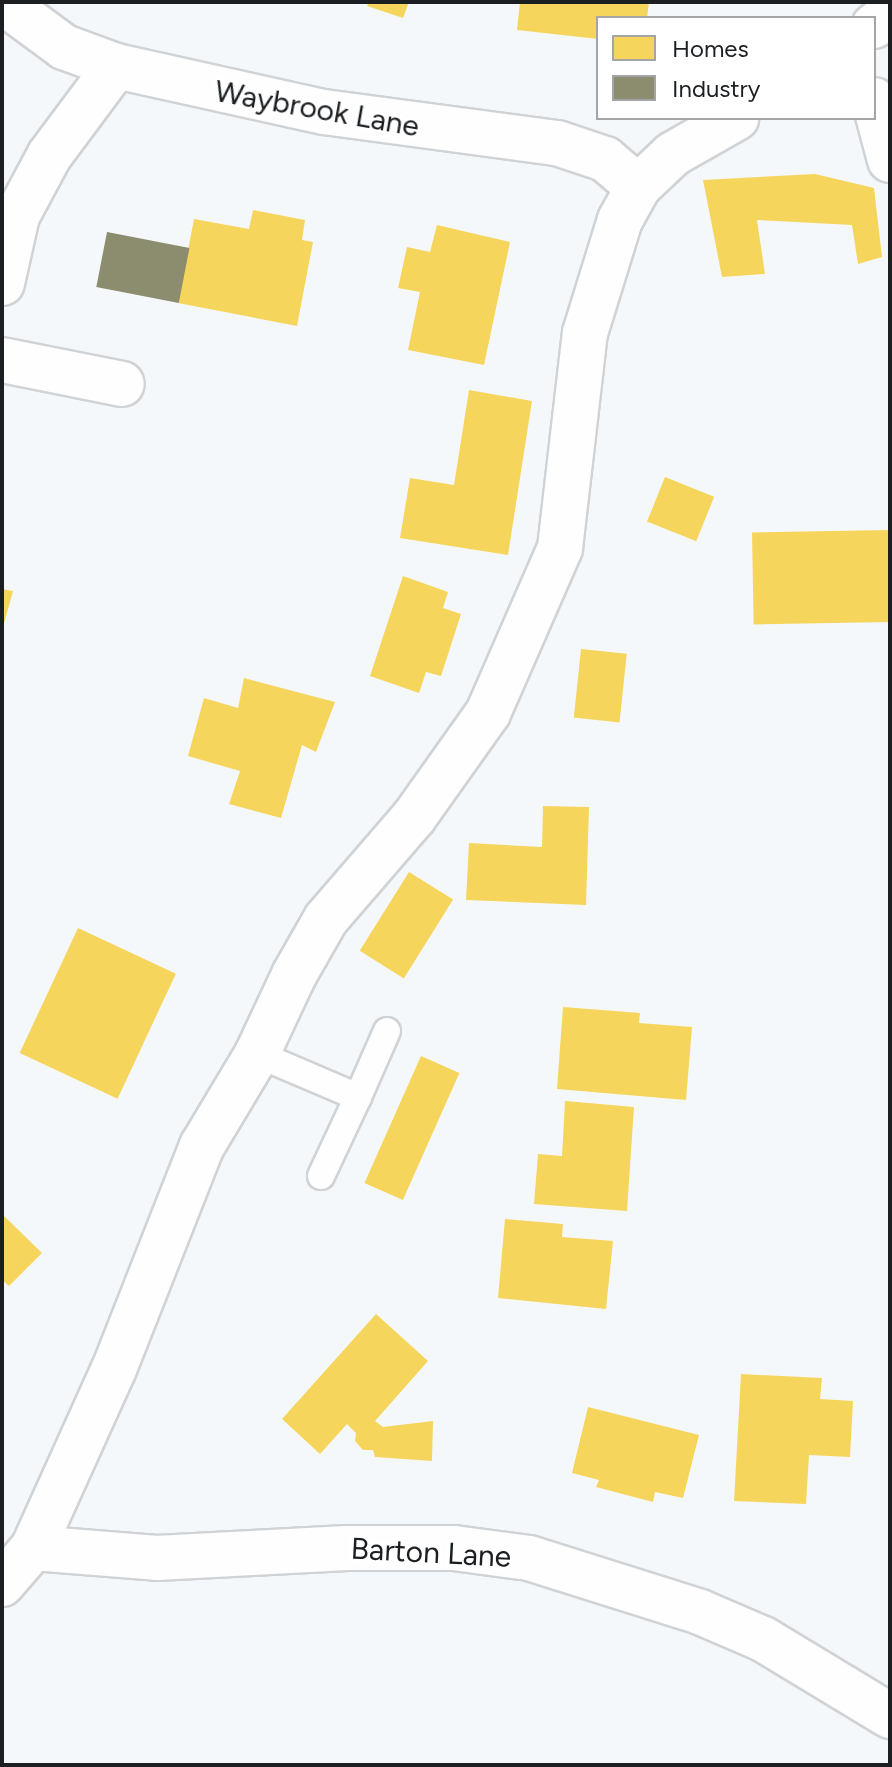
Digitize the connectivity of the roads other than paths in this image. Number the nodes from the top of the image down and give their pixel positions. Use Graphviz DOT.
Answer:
graph roads {
  1 [pos="3,2"];
  2 [pos="116,66"];
  3 [pos="876,108"];
  4 [pos="732,120"];
  5 [pos="890,160"];
  6 [pos="638,187"];
  7 [pos="2,283"];
  8 [pos="2,360"];
  9 [pos="122,384"];
  10 [pos="387,1031"];
  11 [pos="257,1054"];
  12 [pos="358,1097"];
  13 [pos="321,1176"];
  14 [pos="33,1548"];
  15 [pos="2,1584"];
  16 [pos="890,1716"];
  1 -- 2 [label="street, Waybrook Lane"];
  2 -- 6 [label="street, Waybrook Lane"];
  2 -- 7 [label="street"];
  3 -- 5 [label="street"];
  4 -- 6 [label="street"];
  6 -- 11 [label="street"];
  8 -- 9 [label="street"];
  10 -- 12 [label="lane"];
  11 -- 12 [label="lane"];
  11 -- 14 [label="street"];
  12 -- 13 [label="lane"];
  14 -- 15 [label="street"];
  14 -- 16 [label="street, Barton Lane"];
}
